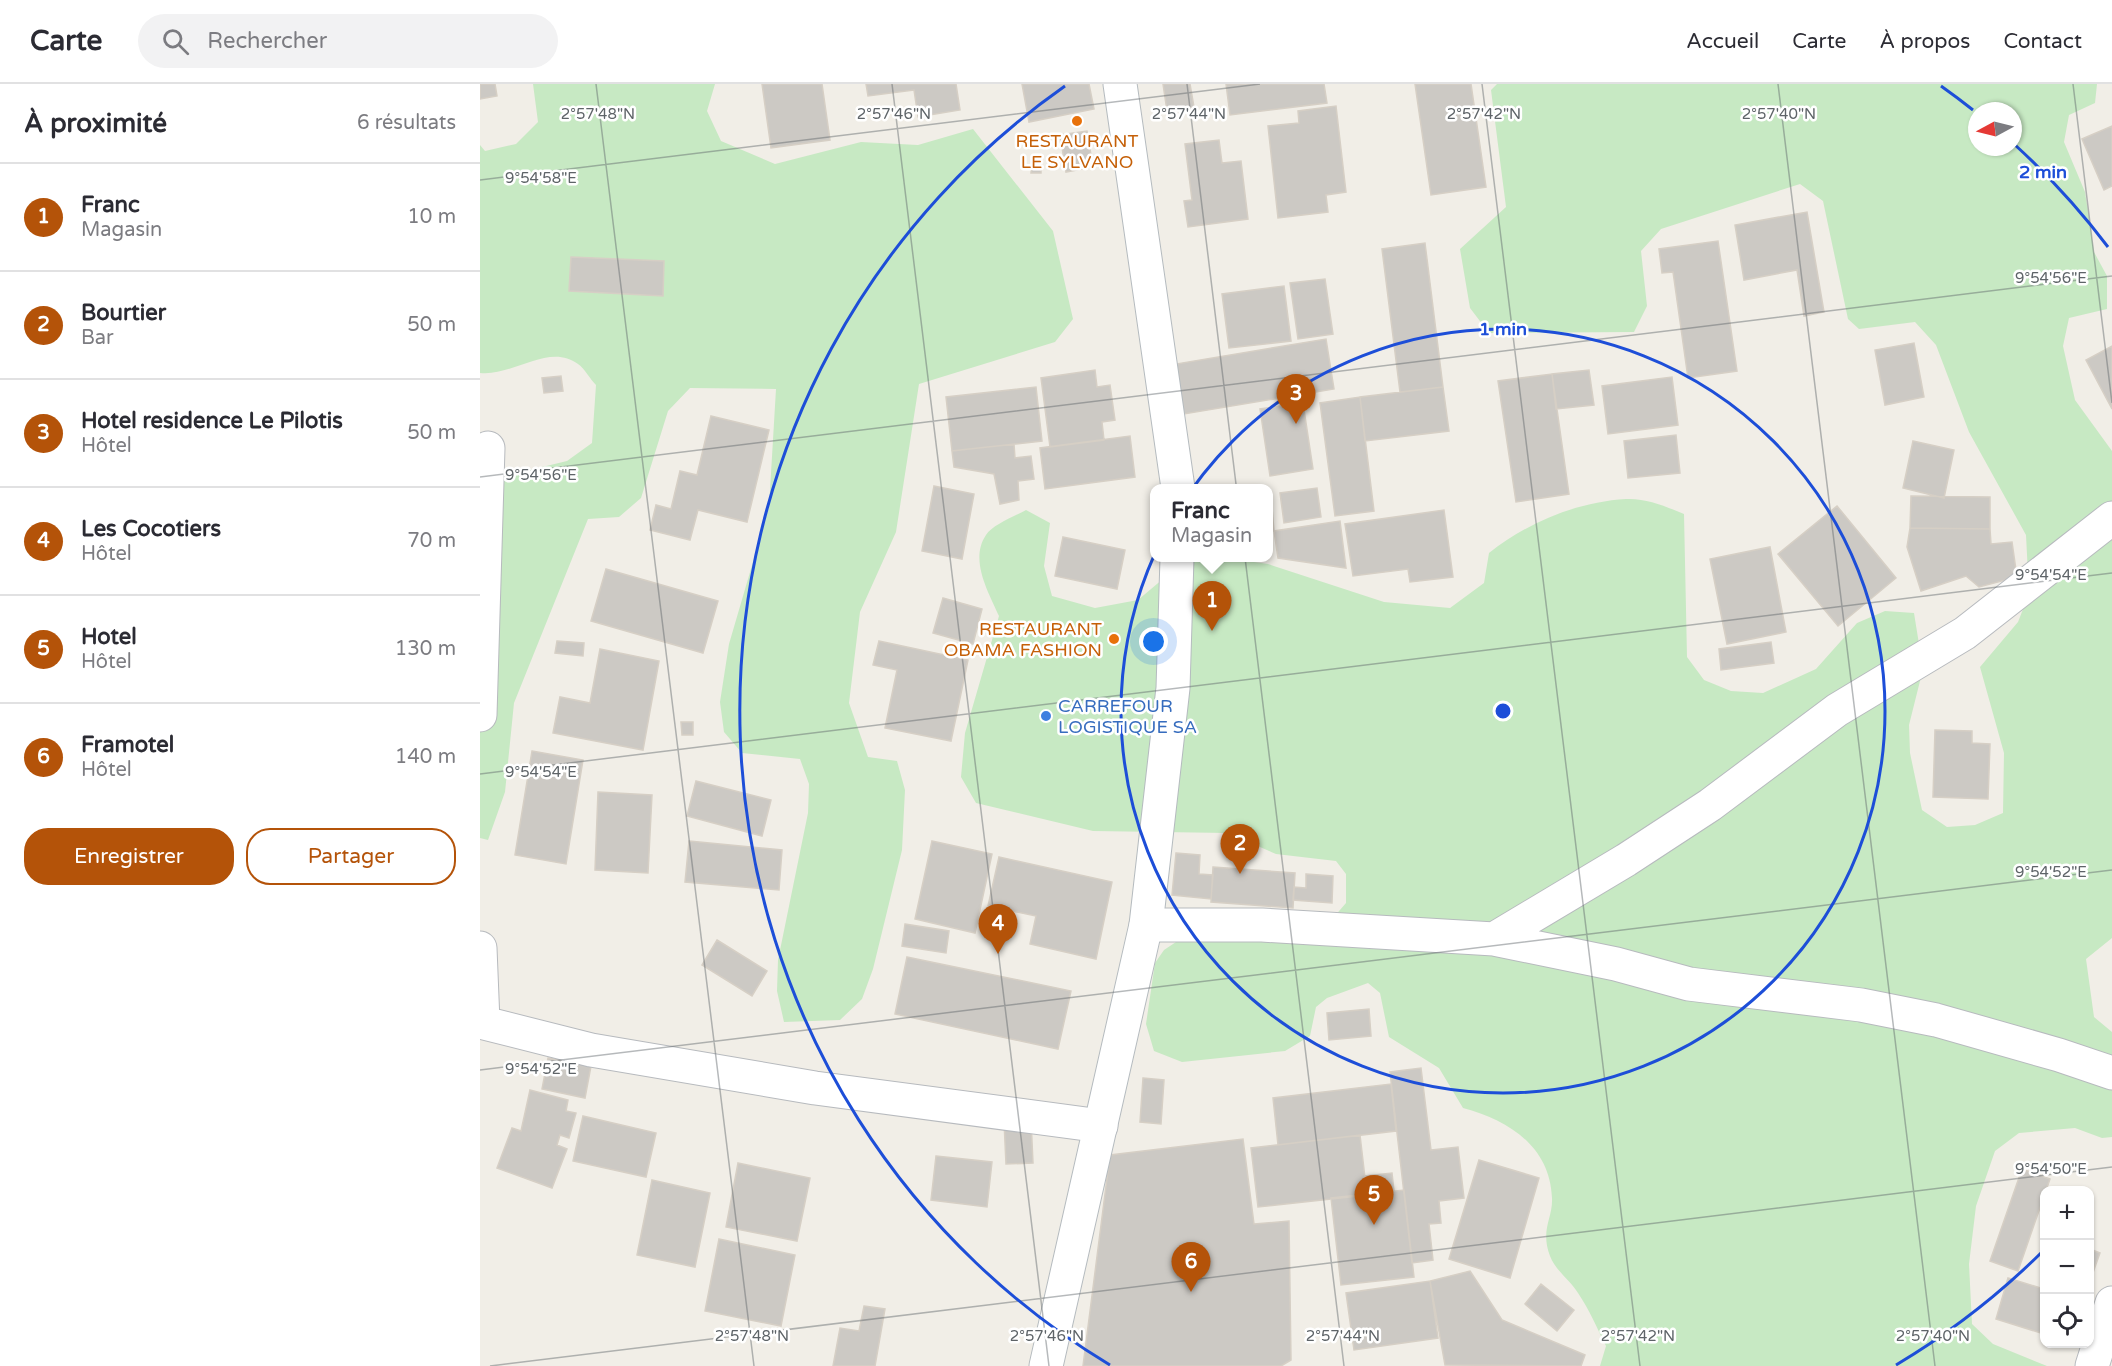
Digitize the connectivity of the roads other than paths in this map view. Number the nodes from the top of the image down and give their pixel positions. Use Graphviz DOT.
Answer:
graph roads {
  1 [pos="1120,84"];
  2 [pos="488,448"];
  3 [pos="1177,484"];
  4 [pos="2112,518"];
  5 [pos="1177,562"];
  6 [pos="480,715"];
  7 [pos="1146,925"];
  8 [pos="1494,939"];
  9 [pos="480,948"];
  10 [pos="481,1022"];
  11 [pos="2112,1073"];
  12 [pos="1101,1126"];
  13 [pos="2112,1303"];
  14 [pos="1046,1366"];
  15 [pos="2092,1366"];
  1 -- 3 [label="street"];
  2 -- 6 [label="street"];
  4 -- 8 [label="street"];
  5 -- 7 [label="street"];
  7 -- 8 [label="street"];
  7 -- 12 [label="street"];
  8 -- 11 [label="street"];
  9 -- 10 [label="street"];
  10 -- 12 [label="street"];
  12 -- 14 [label="street"];
  13 -- 15 [label="street"];
}
